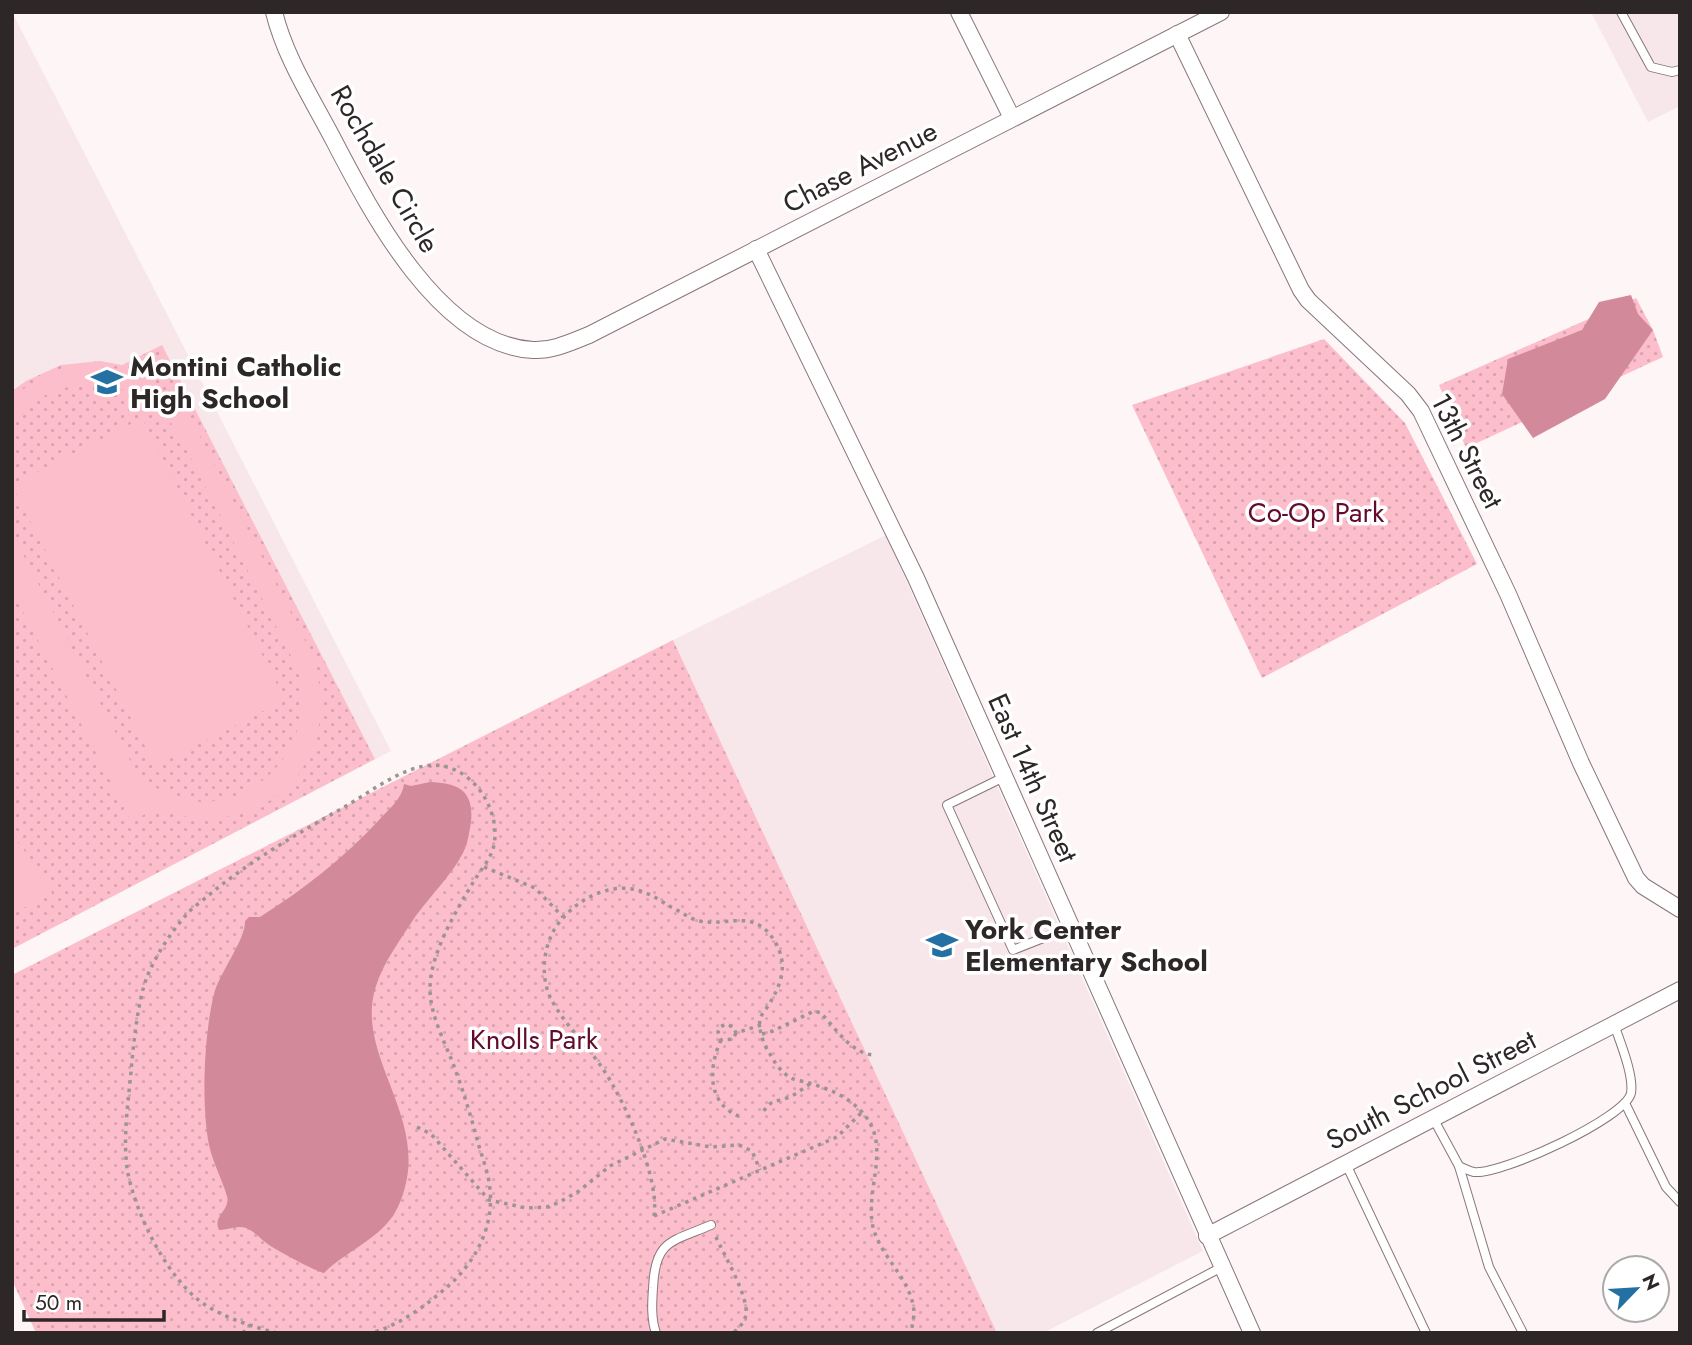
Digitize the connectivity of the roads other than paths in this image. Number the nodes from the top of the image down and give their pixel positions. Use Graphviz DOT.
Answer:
graph roads {
  1 [pos="274,12"];
  2 [pos="959,12"];
  3 [pos="1221,12"];
  4 [pos="1621,12"];
  5 [pos="1177,34"];
  6 [pos="1680,70"];
  7 [pos="1012,117"];
  8 [pos="756,249"];
  9 [pos="517,348"];
  10 [pos="1004,777"];
  11 [pos="1680,909"];
  12 [pos="1071,927"];
  13 [pos="1680,990"];
  14 [pos="1614,1024"];
  15 [pos="1625,1103"];
  16 [pos="1433,1118"];
  17 [pos="1346,1164"];
  18 [pos="1459,1166"];
  19 [pos="1680,1202"];
  20 [pos="711,1225"];
  21 [pos="1207,1236"];
  22 [pos="1222,1267"];
  23 [pos="656,1333"];
  24 [pos="1097,1333"];
  25 [pos="1252,1333"];
  26 [pos="1426,1333"];
  27 [pos="1523,1333"];
  1 -- 9 [label="street, Rochdale Circle"];
  2 -- 7 [label="street"];
  3 -- 5 [label="street, Chase Avenue"];
  4 -- 6 [label="lane"];
  5 -- 7 [label="street, Chase Avenue"];
  5 -- 11 [label="street, 13th Street"];
  7 -- 8 [label="street, Chase Avenue"];
  8 -- 9 [label="street, Chase Avenue"];
  8 -- 10 [label="street, East 14th Street"];
  10 -- 12 [label="street, East 14th Street"];
  10 -- 12 [label="lane"];
  12 -- 21 [label="street, East 14th Street"];
  13 -- 14 [label="street, South School Street"];
  14 -- 15 [label="lane"];
  14 -- 16 [label="street, South School Street"];
  15 -- 18 [label="lane"];
  15 -- 19 [label="lane"];
  16 -- 17 [label="street, South School Street"];
  16 -- 18 [label="lane"];
  17 -- 21 [label="street, South School Street"];
  17 -- 26 [label="lane"];
  18 -- 27 [label="lane"];
  20 -- 23 [label="lane"];
  21 -- 22 [label="street, East 14th Street"];
  22 -- 24 [label="lane"];
  22 -- 25 [label="street, East 14th Street"];
}
